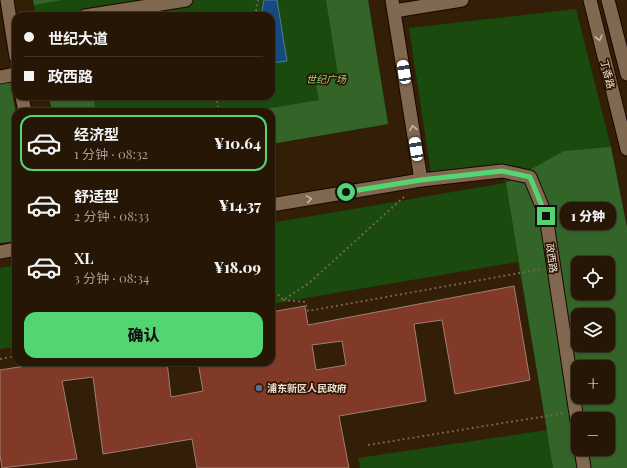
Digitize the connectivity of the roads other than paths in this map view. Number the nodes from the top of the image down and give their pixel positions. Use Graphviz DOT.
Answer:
graph roads {
  1 [pos="7,0"];
  2 [pos="186,0"];
  3 [pos="462,0"];
  4 [pos="590,0"];
  5 [pos="608,0"];
  6 [pos="393,5"];
  7 [pos="110,12"];
  8 [pos="9,29"];
  9 [pos="12,41"];
  10 [pos="627,74"];
  11 [pos="12,75"];
  12 [pos="0,77"];
  13 [pos="625,129"];
  14 [pos="627,149"];
  15 [pos="421,180"];
  16 [pos="275,204"];
  17 [pos="12,250"];
  18 [pos="0,252"];
  19 [pos="576,412"];
  20 [pos="582,456"];
  21 [pos="584,468"];
  1 -- 8 [label="street"];
  2 -- 7 [label="street"];
  3 -- 6 [label="street"];
  4 -- 13 [label="street, 丁香路, one-way"];
  5 -- 10 [label="street, 丁香路"];
  15 -- 6 [label="street, one-way"];
  8 -- 9 [label="street"];
  11 -- 12 [label="street"];
  13 -- 14 [label="street, 丁香路"];
  16 -- 15 [label="street, one-way"];
  15 -- 19 [label="street, 政西路"];
  17 -- 18 [label="street"];
  20 -- 21 [label="street"];
}
